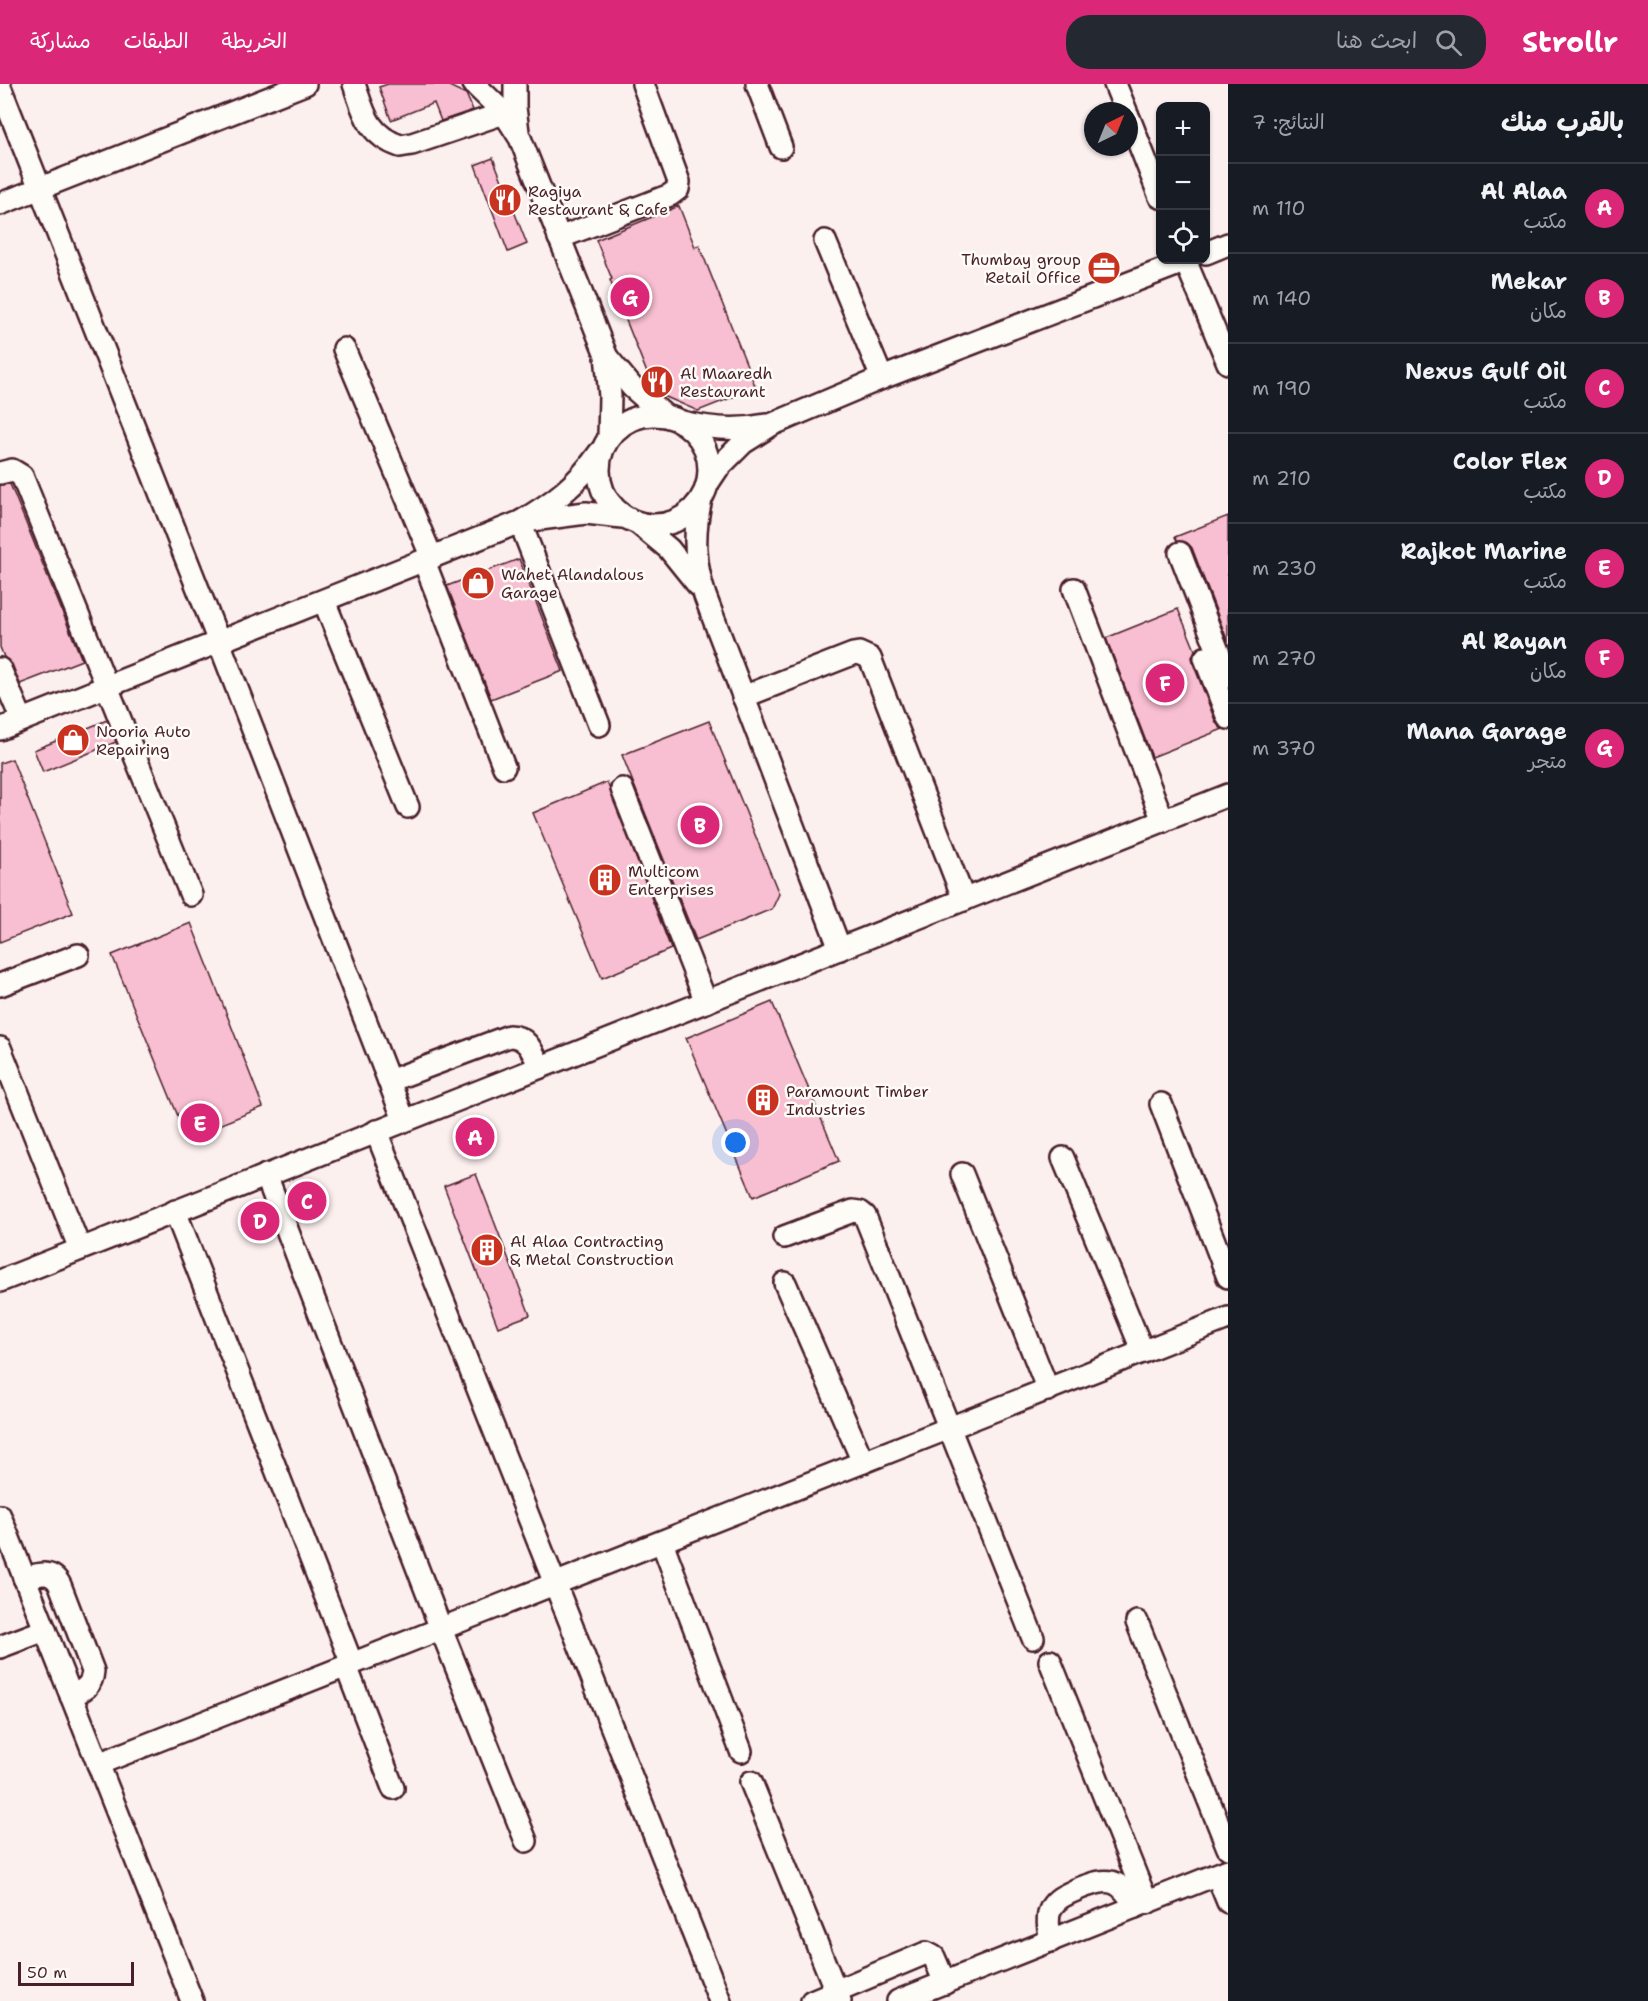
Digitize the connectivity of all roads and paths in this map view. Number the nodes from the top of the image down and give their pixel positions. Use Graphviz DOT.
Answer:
graph roads {
  1 [pos="305,84"];
  2 [pos="354,84"];
  3 [pos="474,84"];
  4 [pos="515,84"];
  5 [pos="643,84"];
  6 [pos="757,84"];
  7 [pos="1116,84"];
  8 [pos="0,87"];
  9 [pos="1123,102"];
  10 [pos="504,113"];
  11 [pos="520,138"];
  12 [pos="1138,140"];
  13 [pos="781,147"];
  14 [pos="1156,185"];
  15 [pos="40,189"];
  16 [pos="0,204"];
  17 [pos="559,238"];
  18 [pos="825,240"];
  19 [pos="1228,244"];
  20 [pos="1210,251"];
  21 [pos="1176,264"];
  22 [pos="1188,264"];
  23 [pos="344,349"];
  24 [pos="606,355"];
  25 [pos="1228,363"];
  26 [pos="882,378"];
  27 [pos="672,418"];
  28 [pos="773,424"];
  29 [pos="604,445"];
  30 [pos="0,473"];
  31 [pos="705,491"];
  32 [pos="630,520"];
  33 [pos="520,522"];
  34 [pos="1180,553"];
  35 [pos="428,559"];
  36 [pos="1074,589"];
  37 [pos="705,596"];
  38 [pos="324,601"];
  39 [pos="1191,621"];
  40 [pos="219,642"];
  41 [pos="0,669"];
  42 [pos="1228,677"];
  43 [pos="107,686"];
  44 [pos="743,697"];
  45 [pos="1228,718"];
  46 [pos="22,720"];
  47 [pos="598,725"];
  48 [pos="0,729"];
  49 [pos="504,767"];
  50 [pos="622,789"];
  51 [pos="1228,795"];
  52 [pos="408,807"];
  53 [pos="1162,821"];
  54 [pos="191,895"];
  55 [pos="964,900"];
  56 [pos="840,950"];
  57 [pos="78,955"];
  58 [pos="0,986"];
  59 [pos="706,1002"];
  60 [pos="0,1048"];
  61 [pos="540,1067"];
  62 [pos="389,1081"];
  63 [pos="1161,1104"];
  64 [pos="404,1120"];
  65 [pos="376,1131"];
  66 [pos="1063,1158"];
  67 [pos="962,1174"];
  68 [pos="266,1175"];
  69 [pos="175,1211"];
  70 [pos="784,1237"];
  71 [pos="80,1249"];
  72 [pos="1228,1277"];
  73 [pos="0,1281"];
  74 [pos="785,1283"];
  75 [pos="1228,1318"];
  76 [pos="1143,1352"];
  77 [pos="1048,1390"];
  78 [pos="950,1428"];
  79 [pos="863,1462"];
  80 [pos="0,1516"];
  81 [pos="662,1542"];
  82 [pos="5,1545"];
  83 [pos="24,1578"];
  84 [pos="554,1584"];
  85 [pos="1137,1622"];
  86 [pos="441,1629"];
  87 [pos="45,1630"];
  88 [pos="1033,1638"];
  89 [pos="0,1647"];
  90 [pos="1050,1661"];
  91 [pos="349,1665"];
  92 [pos="71,1696"];
  93 [pos="741,1751"];
  94 [pos="98,1764"];
  95 [pos="751,1782"];
  96 [pos="393,1788"];
  97 [pos="526,1841"];
  98 [pos="1228,1848"];
  99 [pos="1223,1873"];
  100 [pos="1228,1902"];
  101 [pos="1141,1905"];
  102 [pos="1051,1941"];
  103 [pos="945,1983"];
  104 [pos="838,1996"];
  105 [pos="192,2001"];
  106 [pos="720,2001"];
  107 [pos="812,2001"];
  108 [pos="898,2001"];
  1 -- 15 [label="street"];
  2 -- 10 [label="street"];
  3 -- 10 [label="street"];
  4 -- 11 [label="street"];
  5 -- 17 [label="street"];
  6 -- 13 [label="street"];
  7 -- 9 [label="street"];
  8 -- 15 [label="street"];
  10 -- 11 [label="street"];
  11 -- 17 [label="street"];
  12 -- 14 [label="street"];
  15 -- 16 [label="street"];
  15 -- 40 [label="street"];
  17 -- 24 [label="street"];
  18 -- 26 [label="street"];
  19 -- 20 [label="street"];
  21 -- 26 [label="street"];
  22 -- 25 [label="street"];
  23 -- 35 [label="street"];
  24 -- 27 [label="street"];
  24 -- 29 [label="street"];
  26 -- 28 [label="street"];
  27 -- 28 [label="street"];
  27 -- 29 [label="street"];
  27 -- 31 [label="street"];
  28 -- 31 [label="street"];
  29 -- 32 [label="street"];
  29 -- 33 [label="street"];
  30 -- 43 [label="street"];
  31 -- 32 [label="street"];
  31 -- 37 [label="street"];
  32 -- 33 [label="street"];
  32 -- 37 [label="street"];
  33 -- 35 [label="street"];
  33 -- 47 [label="street"];
  34 -- 42 [label="street"];
  35 -- 38 [label="street"];
  35 -- 49 [label="street"];
  36 -- 53 [label="street"];
  37 -- 44 [label="street"];
  38 -- 40 [label="street"];
  38 -- 52 [label="street"];
  39 -- 45 [label="street"];
  40 -- 43 [label="street"];
  40 -- 62 [label="street"];
  41 -- 46 [label="street"];
  43 -- 46 [label="street"];
  43 -- 54 [label="street"];
  44 -- 55 [label="street"];
  44 -- 56 [label="street"];
  46 -- 48 [label="street"];
  50 -- 59 [label="street"];
  51 -- 53 [label="street"];
  53 -- 55 [label="street"];
  55 -- 56 [label="street"];
  56 -- 59 [label="street"];
  57 -- 58 [label="street"];
  59 -- 61 [label="street"];
  60 -- 71 [label="street"];
  61 -- 62 [label="street"];
  61 -- 64 [label="street"];
  62 -- 64 [label="street"];
  63 -- 72 [label="street"];
  64 -- 65 [label="street"];
  65 -- 68 [label="street"];
  65 -- 84 [label="street"];
  66 -- 76 [label="street"];
  67 -- 77 [label="street"];
  68 -- 69 [label="street"];
  68 -- 86 [label="street"];
  69 -- 71 [label="street"];
  69 -- 91 [label="street"];
  70 -- 78 [label="street"];
  71 -- 73 [label="street"];
  74 -- 79 [label="street"];
  75 -- 76 [label="street"];
  76 -- 77 [label="street"];
  77 -- 78 [label="street"];
  78 -- 79 [label="street"];
  78 -- 88 [label="street"];
  79 -- 81 [label="street"];
  80 -- 82 [label="street"];
  81 -- 84 [label="street"];
  81 -- 93 [label="street"];
  82 -- 83 [label="street"];
  83 -- 87 [label="street"];
  83 -- 92 [label="street"];
  84 -- 86 [label="street"];
  84 -- 106 [label="street"];
  85 -- 98 [label="street"];
  86 -- 91 [label="street"];
  86 -- 97 [label="street"];
  87 -- 89 [label="street"];
  87 -- 92 [label="street"];
  90 -- 101 [label="street"];
  91 -- 94 [label="street"];
  91 -- 96 [label="street"];
  92 -- 94 [label="street"];
  94 -- 105 [label="street"];
  95 -- 104 [label="street"];
  99 -- 100 [label="street"];
  99 -- 101 [label="street"];
  101 -- 102 [label="street"];
  101 -- 102 [label="street"];
  102 -- 103 [label="street"];
  103 -- 104 [label="street"];
  103 -- 108 [label="street"];
  104 -- 107 [label="street"];
}
